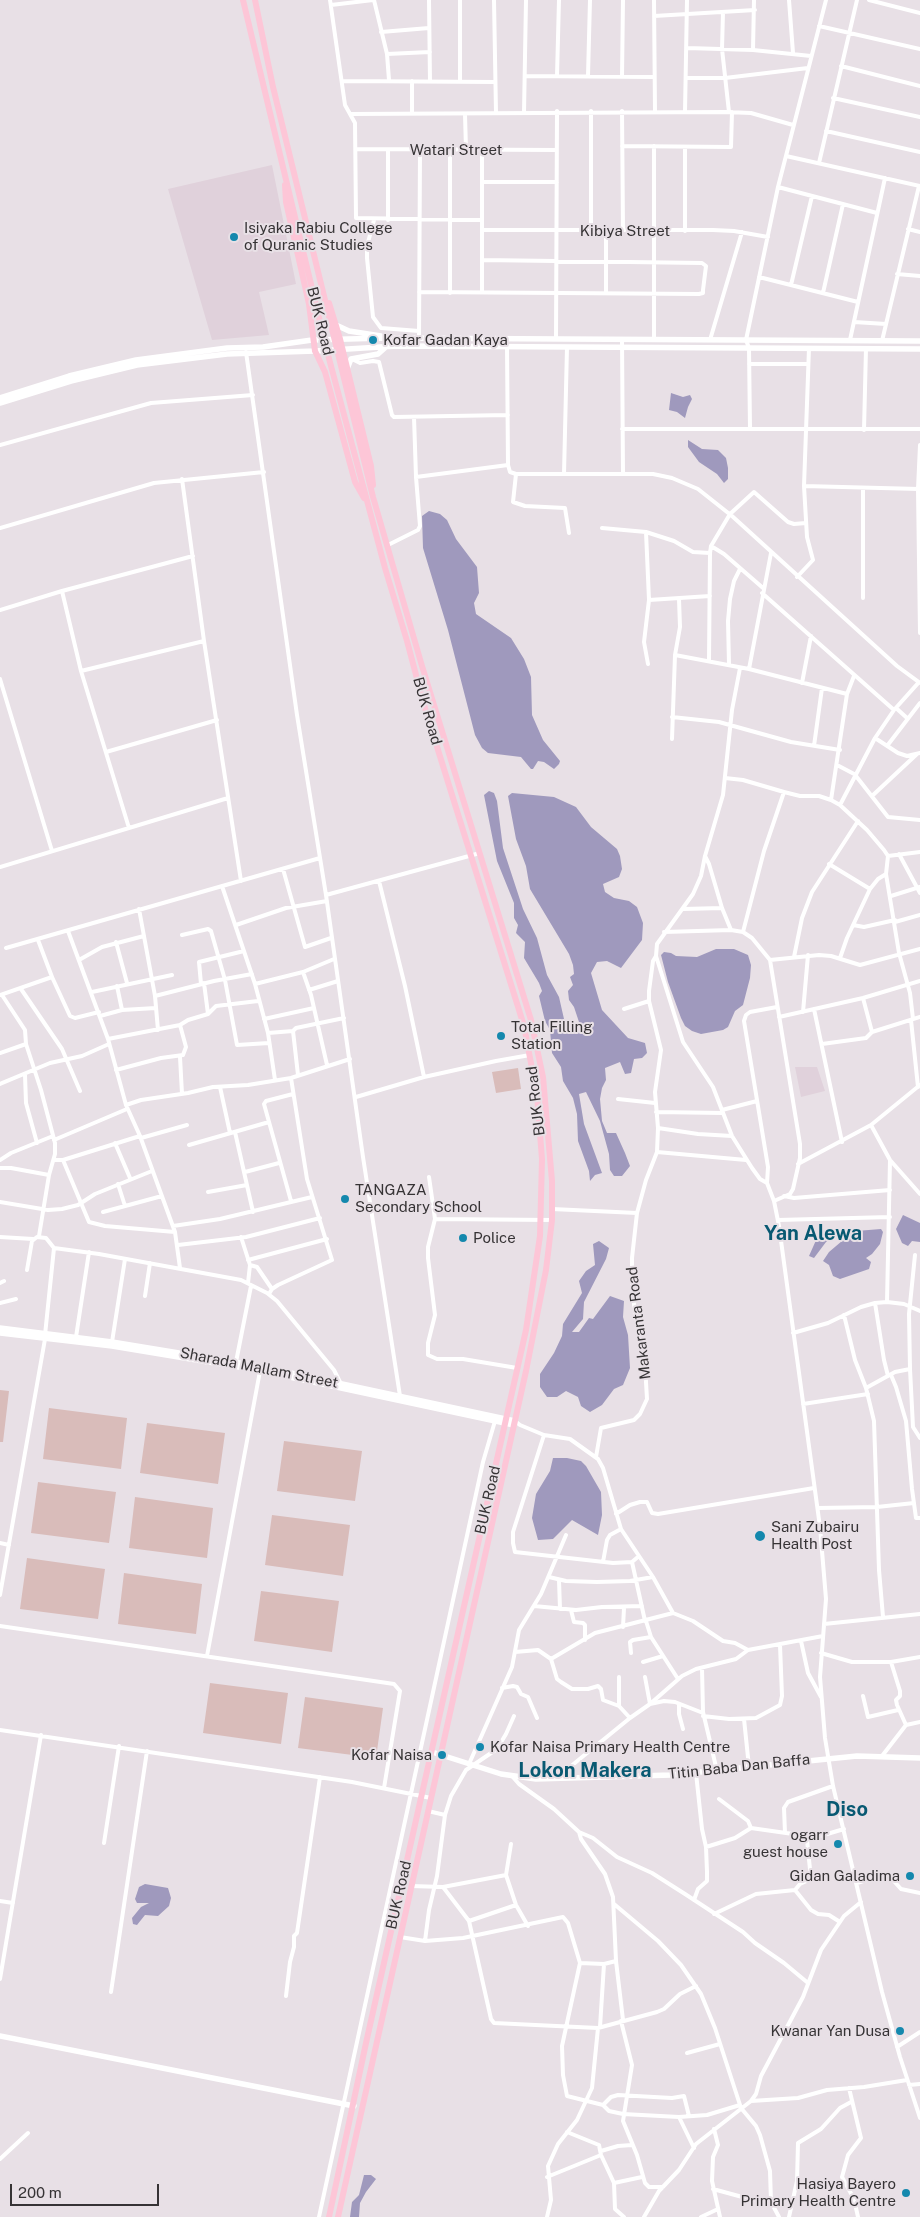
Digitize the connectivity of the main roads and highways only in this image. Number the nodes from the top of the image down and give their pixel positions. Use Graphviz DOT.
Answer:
graph roads {
  1 [pos="243,0"];
  2 [pos="255,0"];
  3 [pos="293,168"];
  4 [pos="286,181"];
  5 [pos="336,325"];
  6 [pos="385,338"];
  7 [pos="340,339"];
  8 [pos="312,340"];
  9 [pos="920,341"];
  10 [pos="387,346"];
  11 [pos="342,349"];
  12 [pos="920,349"];
  13 [pos="246,350"];
  14 [pos="315,351"];
  15 [pos="348,369"];
  16 [pos="0,398"];
  17 [pos="0,403"];
  18 [pos="373,497"];
  19 [pos="367,502"];
  20 [pos="0,1328"];
  21 [pos="0,1333"];
  22 [pos="45,1337"];
  23 [pos="340,1386"];
  24 [pos="400,1399"];
  25 [pos="506,1421"];
  26 [pos="516,1424"];
  27 [pos="492,1484"];
  28 [pos="501,1487"];
  29 [pos="432,1752"];
  30 [pos="441,1754"];
  31 [pos="920,1758"];
  32 [pos="0,2036"];
  33 [pos="354,2105"];
  34 [pos="329,2217"];
  35 [pos="338,2217"];
  1 -- 4 [label="main road, BUK Road"];
  2 -- 3 [label="main road, BUK Road"];
  3 -- 5 [label="main road"];
  3 -- 18 [label="main road, BUK Road"];
  4 -- 8 [label="main road"];
  4 -- 19 [label="main road, BUK Road"];
  5 -- 6 [label="main road"];
  5 -- 7 [label="main road"];
  6 -- 7 [label="main road"];
  6 -- 9 [label="main road"];
  7 -- 8 [label="main road"];
  7 -- 11 [label="main road"];
  8 -- 13 [label="main road"];
  8 -- 14 [label="main road"];
  10 -- 11 [label="main road"];
  10 -- 12 [label="main road"];
  10 -- 15 [label="main road"];
  11 -- 14 [label="main road"];
  11 -- 15 [label="main road"];
  13 -- 14 [label="main road"];
  13 -- 16 [label="main road"];
  13 -- 17 [label="main road"];
  14 -- 19 [label="main road"];
  15 -- 18 [label="main road"];
  18 -- 26 [label="main road, BUK Road"];
  19 -- 25 [label="main road, BUK Road"];
  20 -- 22 [label="main road, Sharada Mallam Street"];
  21 -- 22 [label="main road, Sharada Mallam Street"];
  22 -- 23 [label="main road, Sharada Mallam Street"];
  22 -- 23 [label="main road, Sharada Mallam Street"];
  23 -- 24 [label="main road, Sharada Mallam Street"];
  24 -- 25 [label="main road, Sharada Mallam Street"];
  24 -- 25 [label="main road, Sharada Mallam Street"];
  25 -- 26 [label="main road, Sharada Mallam Street"];
  25 -- 27 [label="main road, BUK Road"];
  26 -- 28 [label="main road, BUK Road"];
  27 -- 28 [label="main road"];
  27 -- 29 [label="main road, BUK Road"];
  28 -- 30 [label="main road, BUK Road"];
  29 -- 30 [label="main road, Titin Baba Dan Baffa"];
  29 -- 33 [label="main road, BUK Road"];
  30 -- 31 [label="main road, Titin Baba Dan Baffa"];
  30 -- 35 [label="main road, BUK Road"];
  32 -- 33 [label="main road"];
  33 -- 34 [label="main road, BUK Road"];
}
